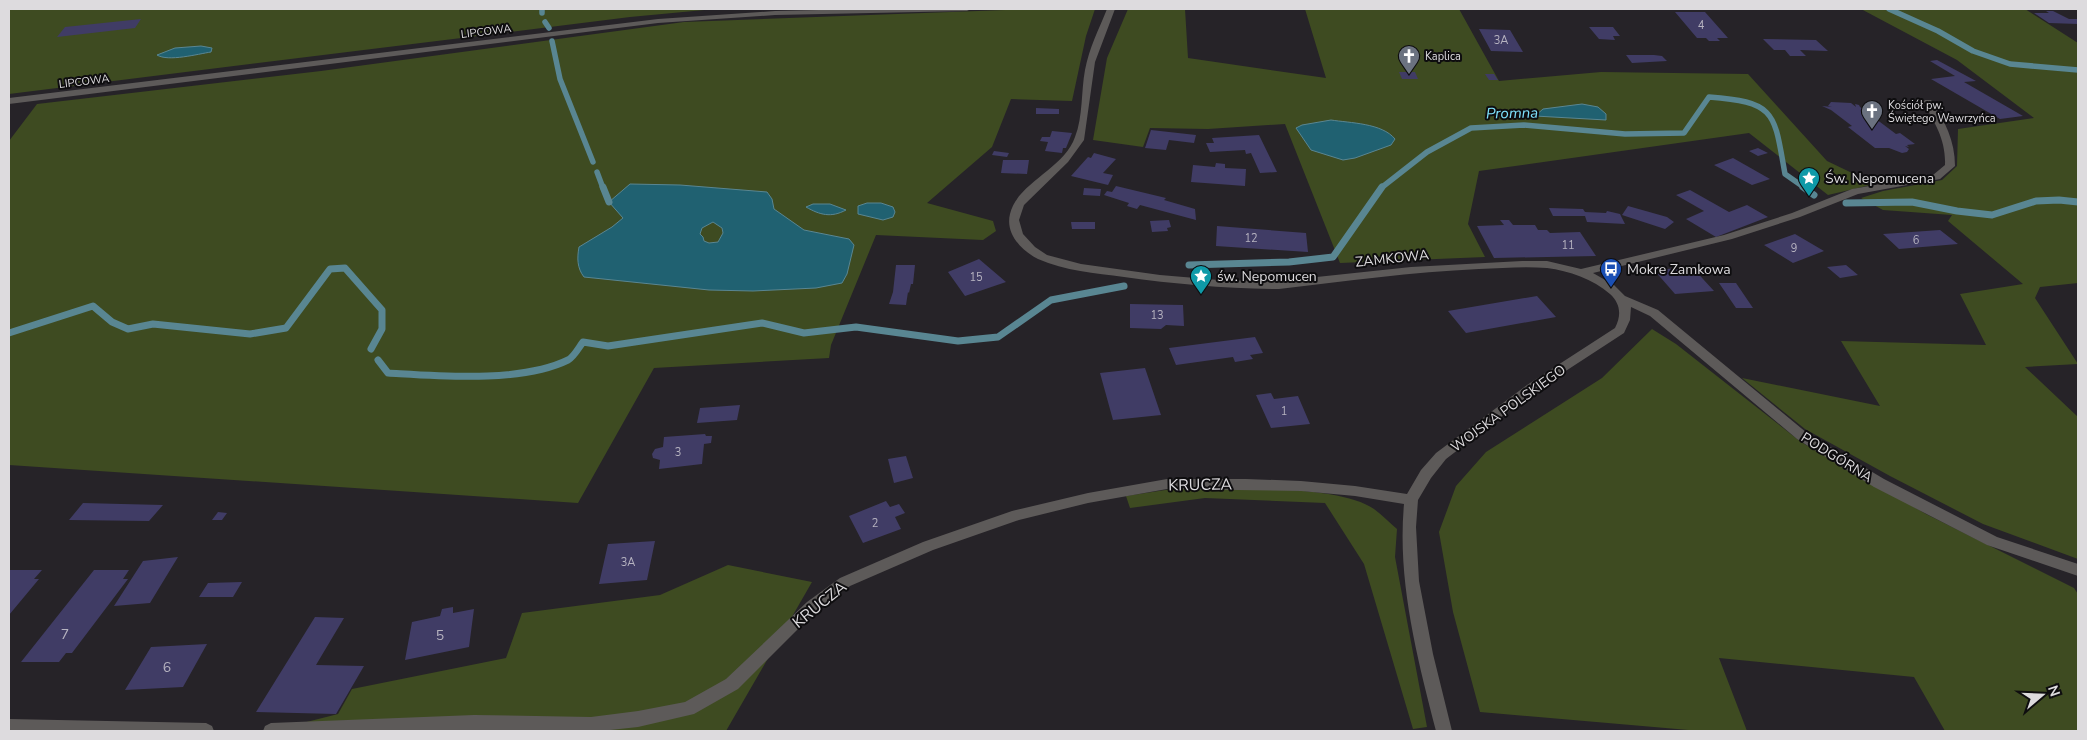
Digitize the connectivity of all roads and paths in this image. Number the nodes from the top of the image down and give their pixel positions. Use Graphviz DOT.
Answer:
graph roads {
  1 [pos="967,9"];
  2 [pos="1112,9"];
  3 [pos="9,102"];
  4 [pos="1928,102"];
  5 [pos="1580,273"];
  6 [pos="1622,299"];
  7 [pos="1411,500"];
  8 [pos="2078,570"];
  9 [pos="9,727"];
  10 [pos="206,731"];
  11 [pos="271,731"];
  12 [pos="1444,731"];
  1 -- 3 [label="street, LIPCOWA"];
  2 -- 5 [label="street, ZAMKOWA"];
  4 -- 5 [label="street, ZAMKOWA"];
  5 -- 6 [label="street"];
  6 -- 7 [label="street, WOJSKA POLSKIEGO"];
  6 -- 8 [label="street, PODGÓRNA"];
  7 -- 11 [label="street, KRUCZA"];
  7 -- 12 [label="street, WOJSKA POLSKIEGO"];
  9 -- 10 [label="street"];
}
